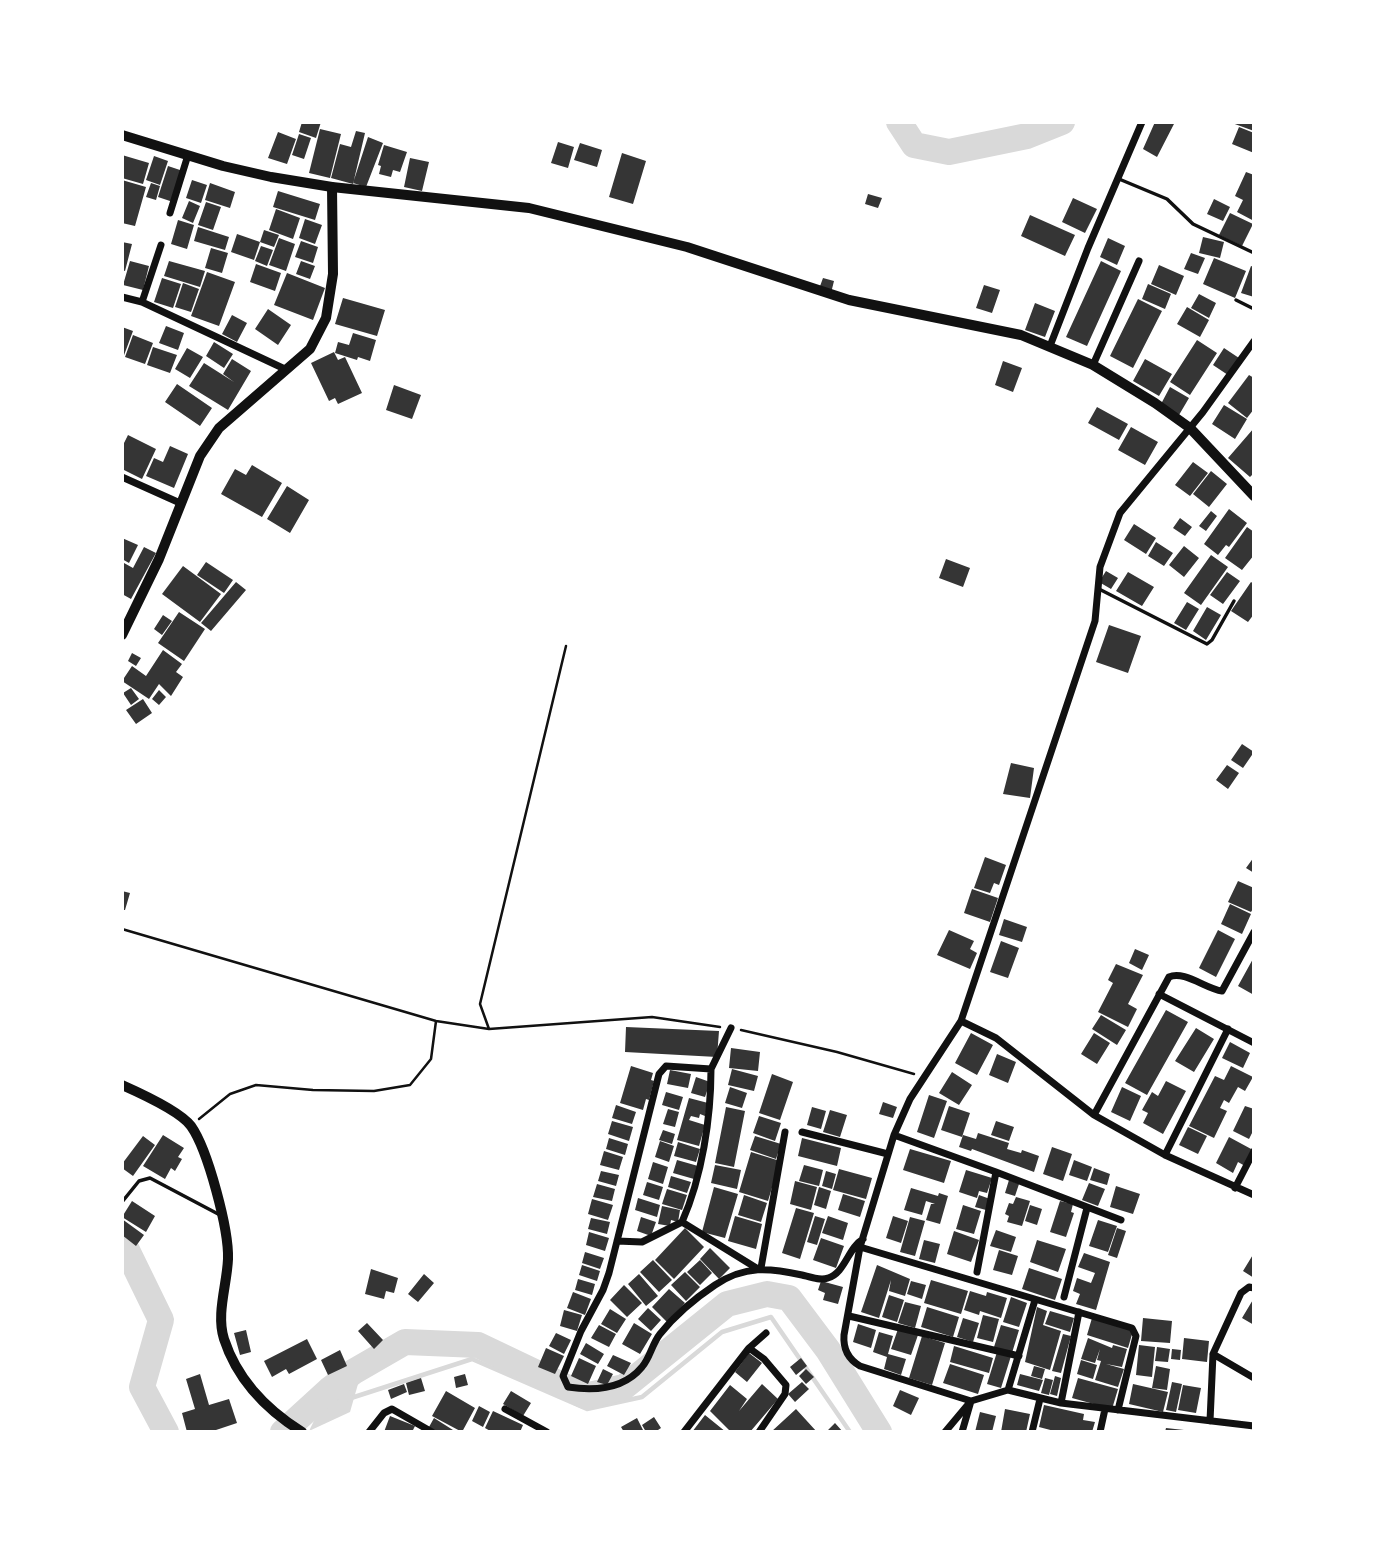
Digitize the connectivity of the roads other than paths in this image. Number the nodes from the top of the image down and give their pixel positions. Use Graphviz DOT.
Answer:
graph roads {
  1 [pos="1143,122"];
  2 [pos="122,135"];
  3 [pos="188,155"];
  4 [pos="1118,178"];
  5 [pos="332,187"];
  6 [pos="170,213"];
  7 [pos="161,244"];
  8 [pos="1254,253"];
  9 [pos="1139,261"];
  10 [pos="122,297"];
  11 [pos="1236,300"];
  12 [pos="142,302"];
  13 [pos="1254,309"];
  14 [pos="1254,341"];
  15 [pos="1050,346"];
  16 [pos="1093,365"];
  17 [pos="287,370"];
  18 [pos="1190,428"];
  19 [pos="122,477"];
  20 [pos="1254,496"];
  21 [pos="180,503"];
  22 [pos="1097,588"];
  23 [pos="1234,601"];
  24 [pos="122,608"];
  25 [pos="133,614"];
  26 [pos="122,635"];
  27 [pos="1254,932"];
  28 [pos="1159,994"];
  29 [pos="961,1021"];
  30 [pos="732,1028"];
  31 [pos="1228,1029"];
  32 [pos="1254,1042"];
  33 [pos="711,1069"];
  34 [pos="122,1085"];
  35 [pos="1094,1115"];
  36 [pos="785,1132"];
  37 [pos="802,1132"];
  38 [pos="894,1135"];
  39 [pos="1254,1151"];
  40 [pos="888,1154"];
  41 [pos="1165,1155"];
  42 [pos="996,1172"];
  43 [pos="1235,1188"];
  44 [pos="1254,1195"];
  45 [pos="122,1202"];
  46 [pos="1087,1208"];
  47 [pos="221,1216"];
  48 [pos="1121,1220"];
  49 [pos="682,1222"];
  50 [pos="617,1241"];
  51 [pos="861,1243"];
  52 [pos="759,1269"];
  53 [pos="977,1272"];
  54 [pos="1254,1288"];
  55 [pos="1064,1297"];
  56 [pos="1035,1300"];
  57 [pos="1079,1312"];
  58 [pos="849,1316"];
  59 [pos="766,1334"];
  60 [pos="749,1348"];
  61 [pos="1213,1354"];
  62 [pos="1018,1356"];
  63 [pos="1254,1378"];
  64 [pos="1008,1390"];
  65 [pos="1040,1399"];
  66 [pos="971,1401"];
  67 [pos="1060,1403"];
  68 [pos="505,1409"];
  69 [pos="1105,1409"];
  70 [pos="1118,1410"];
  71 [pos="1210,1421"];
  72 [pos="1254,1426"];
  73 [pos="302,1432"];
  74 [pos="369,1432"];
  75 [pos="432,1432"];
  76 [pos="547,1432"];
  77 [pos="684,1432"];
  78 [pos="759,1432"];
  79 [pos="945,1432"];
  80 [pos="962,1432"];
  81 [pos="1032,1432"];
  82 [pos="1100,1432"];
  1 -- 4 [label="street"];
  2 -- 3 [label="main road"];
  3 -- 5 [label="main road"];
  3 -- 6 [label="street"];
  4 -- 8 [label="lane"];
  4 -- 15 [label="street"];
  5 -- 15 [label="main road"];
  5 -- 17 [label="street"];
  7 -- 12 [label="street"];
  9 -- 16 [label="street"];
  10 -- 12 [label="street"];
  11 -- 13 [label="lane"];
  12 -- 17 [label="street"];
  14 -- 18 [label="street"];
  15 -- 16 [label="main road"];
  16 -- 18 [label="main road"];
  17 -- 21 [label="street"];
  18 -- 20 [label="main road"];
  18 -- 22 [label="street"];
  19 -- 21 [label="street"];
  21 -- 25 [label="street"];
  22 -- 23 [label="lane"];
  22 -- 29 [label="street"];
  24 -- 25 [label="street"];
  25 -- 26 [label="street"];
  27 -- 28 [label="street"];
  28 -- 31 [label="street"];
  28 -- 35 [label="street"];
  29 -- 35 [label="street"];
  29 -- 38 [label="street"];
  30 -- 33 [label="street"];
  31 -- 32 [label="street"];
  31 -- 41 [label="street"];
  33 -- 49 [label="street"];
  33 -- 50 [label="street"];
  34 -- 47 [label="street"];
  35 -- 41 [label="street"];
  36 -- 52 [label="street"];
  37 -- 40 [label="street"];
  38 -- 40 [label="street"];
  38 -- 42 [label="street"];
  39 -- 43 [label="street"];
  40 -- 51 [label="street"];
  41 -- 43 [label="street"];
  42 -- 46 [label="street"];
  42 -- 53 [label="street"];
  43 -- 44 [label="street"];
  45 -- 47 [label="lane"];
  46 -- 48 [label="street"];
  46 -- 55 [label="street"];
  47 -- 73 [label="street"];
  49 -- 50 [label="street"];
  49 -- 52 [label="street"];
  50 -- 52 [label="street"];
  51 -- 52 [label="street"];
  51 -- 56 [label="street"];
  51 -- 58 [label="street"];
  54 -- 61 [label="street"];
  56 -- 57 [label="street"];
  56 -- 62 [label="street"];
  57 -- 67 [label="street"];
  57 -- 70 [label="street"];
  58 -- 62 [label="street"];
  58 -- 66 [label="street"];
  59 -- 60 [label="street"];
  60 -- 77 [label="street"];
  60 -- 78 [label="street"];
  61 -- 63 [label="street"];
  61 -- 71 [label="street"];
  62 -- 64 [label="street"];
  64 -- 65 [label="street"];
  64 -- 66 [label="street"];
  65 -- 67 [label="street"];
  65 -- 81 [label="street"];
  66 -- 79 [label="street"];
  66 -- 80 [label="street"];
  67 -- 69 [label="street"];
  68 -- 76 [label="street"];
  69 -- 70 [label="street"];
  69 -- 82 [label="street"];
  70 -- 71 [label="street"];
  71 -- 72 [label="street"];
  74 -- 75 [label="street"];
}
